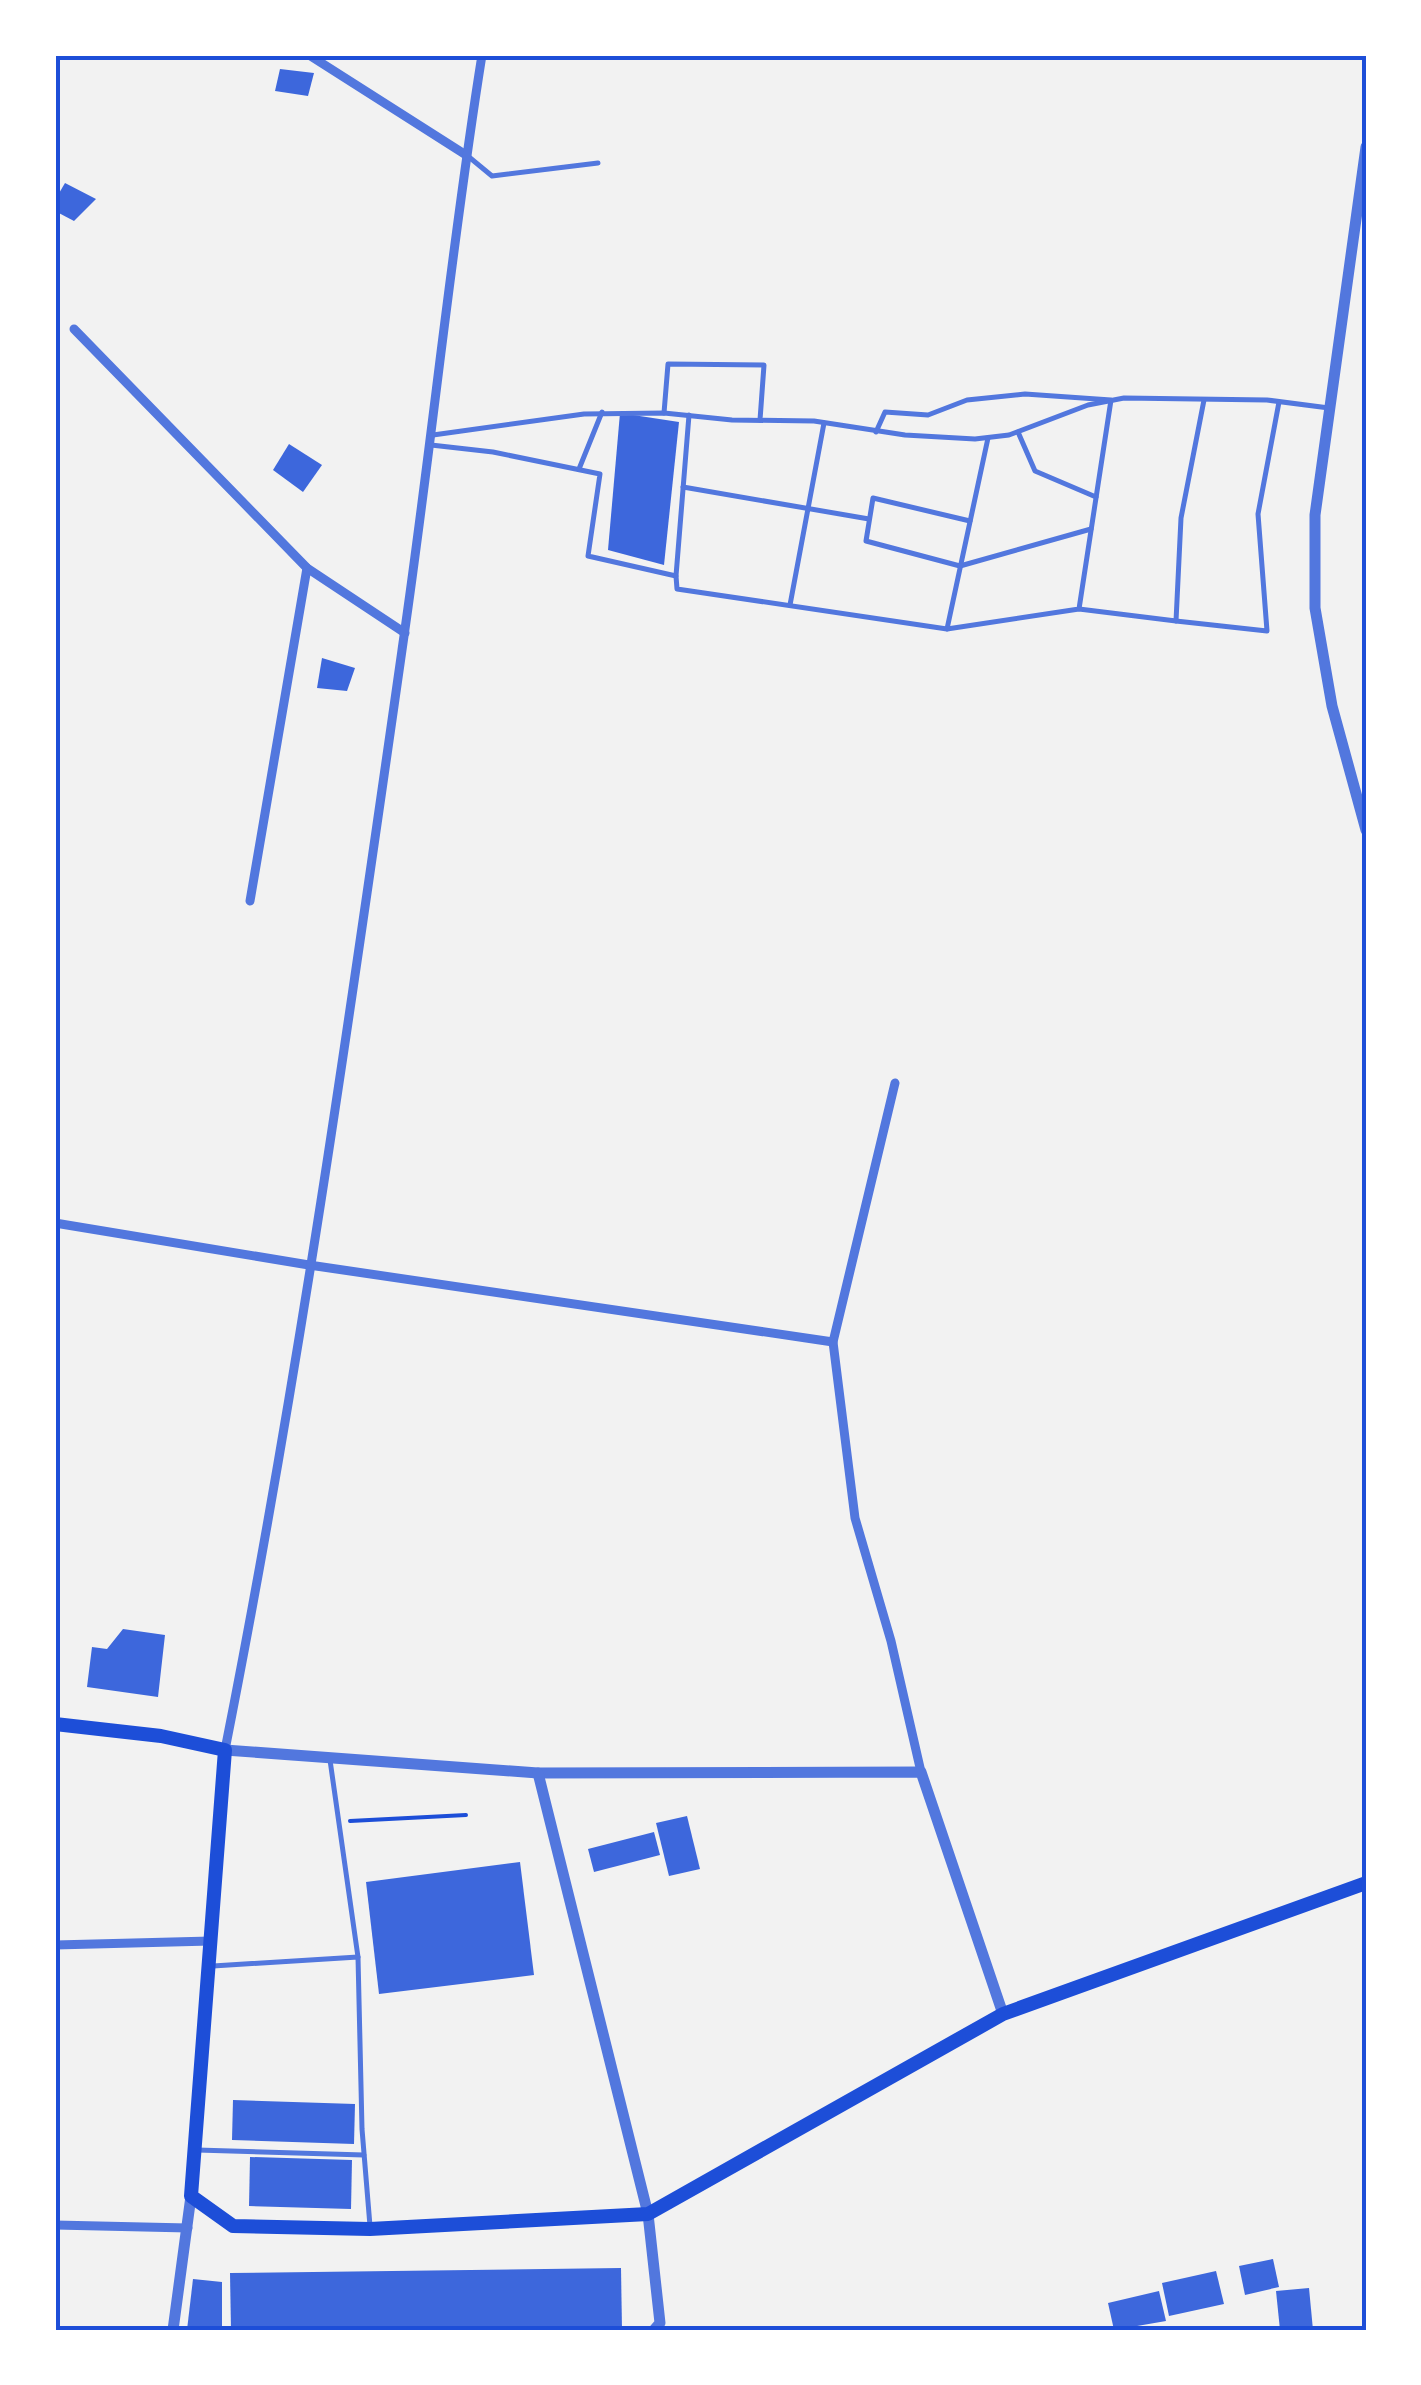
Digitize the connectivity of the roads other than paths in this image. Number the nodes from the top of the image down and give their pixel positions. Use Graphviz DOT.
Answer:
graph roads {
  1 [pos="309,55"];
  2 [pos="482,55"];
  3 [pos="1366,146"];
  4 [pos="466,155"];
  5 [pos="598,164"];
  6 [pos="74,329"];
  7 [pos="1111,400"];
  8 [pos="1204,400"];
  9 [pos="1278,402"];
  10 [pos="1329,408"];
  11 [pos="602,412"];
  12 [pos="664,412"];
  13 [pos="689,415"];
  14 [pos="760,420"];
  15 [pos="824,423"];
  16 [pos="876,432"];
  17 [pos="1018,432"];
  18 [pos="988,438"];
  19 [pos="429,440"];
  20 [pos="579,469"];
  21 [pos="683,487"];
  22 [pos="1096,497"];
  23 [pos="808,506"];
  24 [pos="869,519"];
  25 [pos="970,521"];
  26 [pos="1091,529"];
  27 [pos="960,566"];
  28 [pos="307,568"];
  29 [pos="676,576"];
  30 [pos="790,605"];
  31 [pos="1079,609"];
  32 [pos="1176,621"];
  33 [pos="947,629"];
  34 [pos="404,633"];
  35 [pos="1366,830"];
  36 [pos="250,902"];
  37 [pos="895,1083"];
  38 [pos="55,1223"];
  39 [pos="309,1266"];
  40 [pos="834,1342"];
  41 [pos="55,1724"];
  42 [pos="225,1750"];
  43 [pos="330,1760"];
  44 [pos="921,1772"];
  45 [pos="538,1773"];
  46 [pos="1366,1883"];
  47 [pos="210,1941"];
  48 [pos="55,1945"];
  49 [pos="358,1957"];
  50 [pos="208,1966"];
  51 [pos="1003,2014"];
  52 [pos="194,2150"];
  53 [pos="364,2155"];
  54 [pos="190,2196"];
  55 [pos="648,2214"];
  56 [pos="55,2225"];
  57 [pos="188,2228"];
  58 [pos="370,2228"];
  59 [pos="660,2328"];
  60 [pos="173,2330"];
  1 -- 4 [label="street"];
  2 -- 4 [label="street"];
  3 -- 10 [label="street"];
  4 -- 5 [label="lane"];
  4 -- 19 [label="street"];
  6 -- 28 [label="street"];
  7 -- 8 [label="lane"];
  7 -- 16 [label="lane"];
  7 -- 17 [label="lane"];
  7 -- 22 [label="lane"];
  8 -- 9 [label="lane"];
  8 -- 32 [label="lane"];
  9 -- 10 [label="lane"];
  9 -- 32 [label="lane"];
  10 -- 35 [label="street"];
  11 -- 12 [label="lane"];
  11 -- 19 [label="lane"];
  11 -- 20 [label="lane"];
  12 -- 13 [label="lane"];
  12 -- 14 [label="lane"];
  13 -- 14 [label="lane"];
  13 -- 21 [label="lane"];
  14 -- 15 [label="lane"];
  15 -- 16 [label="lane"];
  15 -- 23 [label="lane"];
  16 -- 18 [label="lane"];
  17 -- 18 [label="lane"];
  17 -- 22 [label="lane"];
  18 -- 25 [label="lane"];
  19 -- 20 [label="lane"];
  19 -- 34 [label="street"];
  20 -- 29 [label="lane"];
  21 -- 23 [label="lane"];
  21 -- 29 [label="lane"];
  22 -- 26 [label="lane"];
  23 -- 24 [label="lane"];
  23 -- 30 [label="lane"];
  24 -- 25 [label="lane"];
  24 -- 27 [label="lane"];
  25 -- 27 [label="lane"];
  26 -- 27 [label="lane"];
  26 -- 31 [label="lane"];
  27 -- 33 [label="lane"];
  28 -- 34 [label="street"];
  28 -- 36 [label="street"];
  29 -- 30 [label="lane"];
  30 -- 33 [label="lane"];
  31 -- 32 [label="lane"];
  31 -- 33 [label="lane"];
  34 -- 39 [label="street"];
  37 -- 40 [label="street"];
  38 -- 39 [label="street"];
  39 -- 40 [label="street"];
  39 -- 42 [label="street"];
  40 -- 44 [label="street"];
  41 -- 42 [label="main road"];
  42 -- 43 [label="street"];
  42 -- 47 [label="main road"];
  43 -- 45 [label="street"];
  43 -- 49 [label="lane"];
  44 -- 45 [label="street"];
  44 -- 51 [label="street"];
  45 -- 55 [label="street"];
  46 -- 51 [label="main road"];
  47 -- 48 [label="street"];
  47 -- 50 [label="main road"];
  49 -- 50 [label="lane"];
  49 -- 53 [label="lane"];
  50 -- 52 [label="main road"];
  51 -- 55 [label="main road"];
  52 -- 53 [label="lane"];
  52 -- 54 [label="main road"];
  53 -- 58 [label="lane"];
  54 -- 57 [label="street"];
  54 -- 58 [label="main road"];
  55 -- 58 [label="main road"];
  55 -- 59 [label="street"];
  56 -- 57 [label="street"];
  57 -- 60 [label="street"];
}
